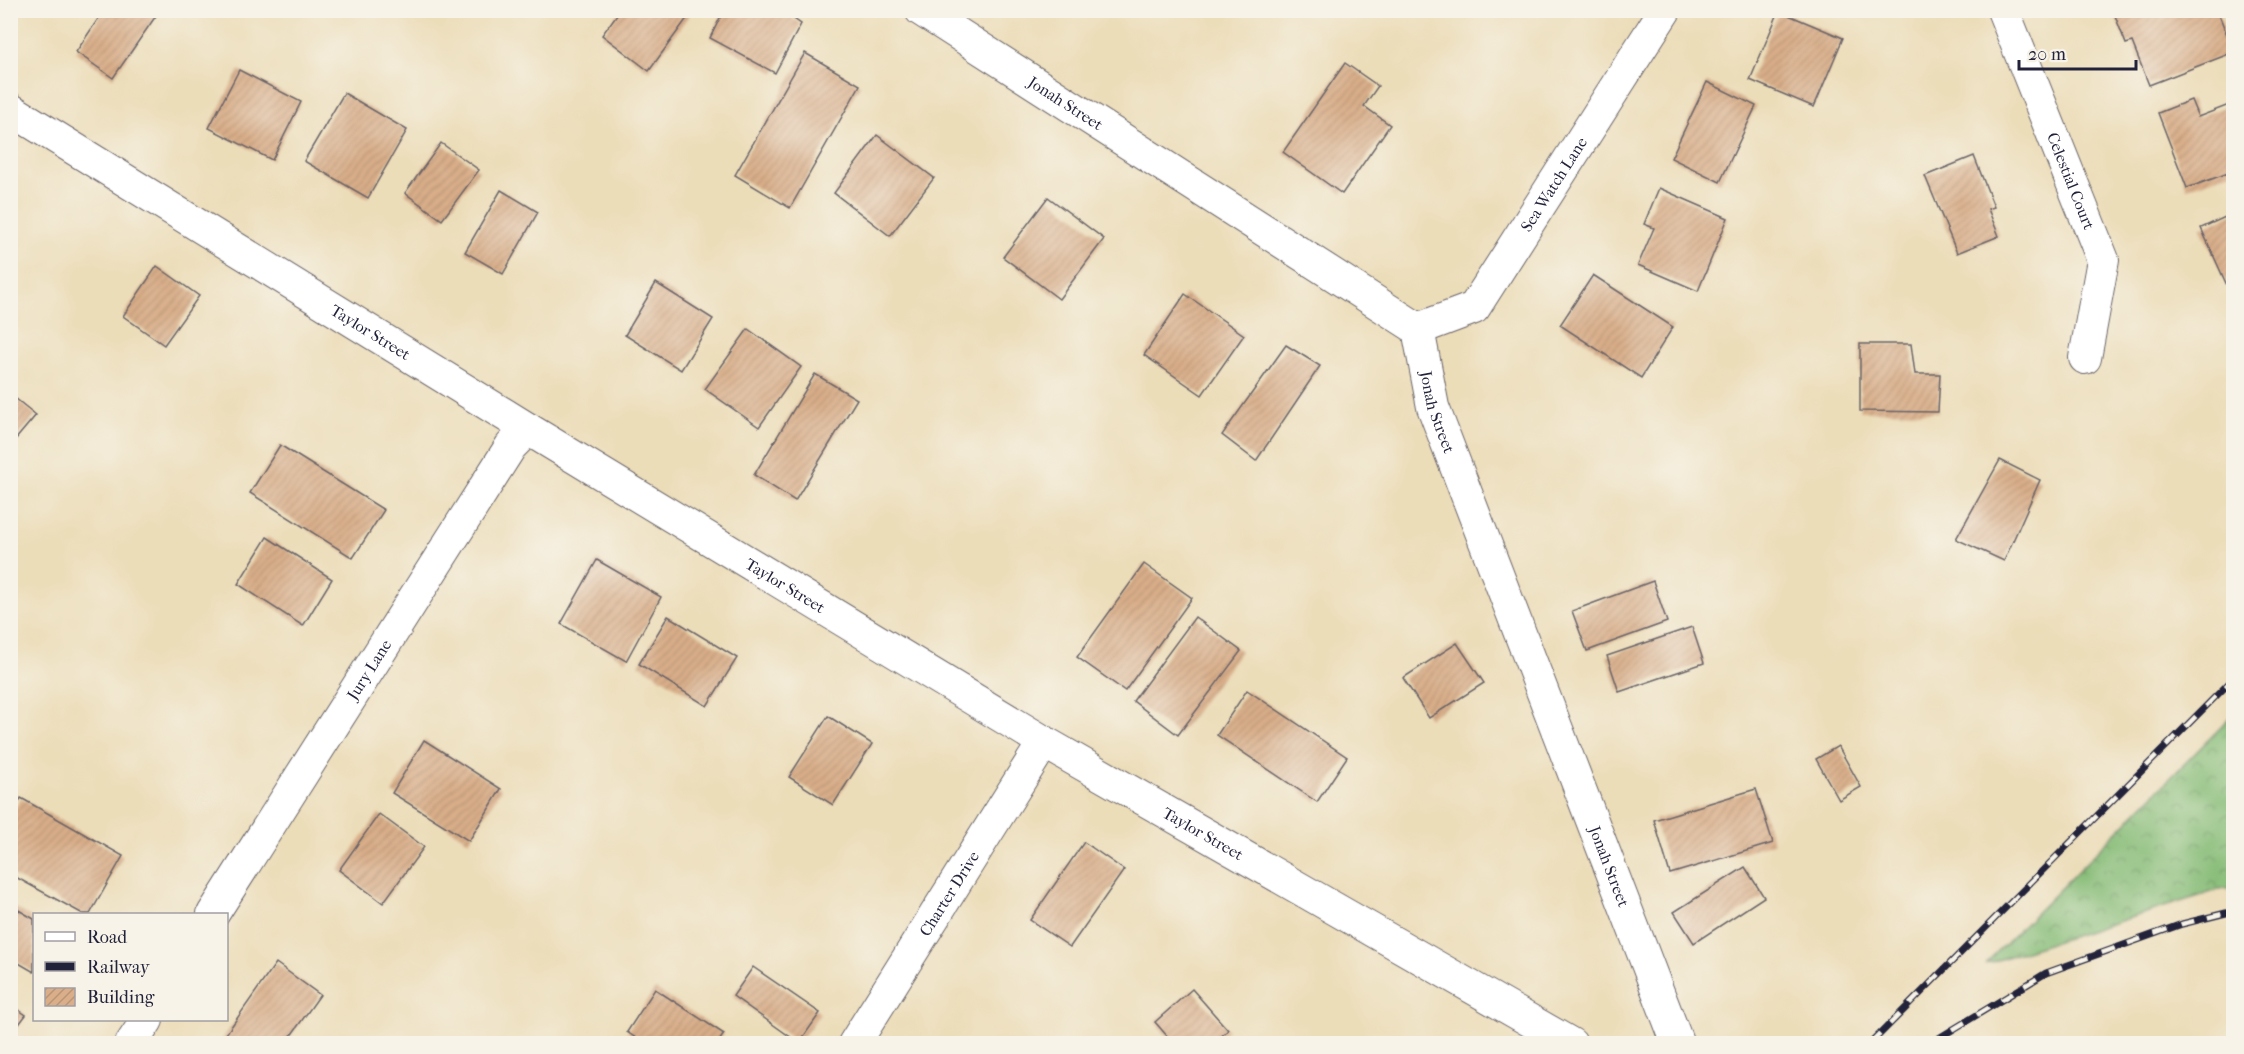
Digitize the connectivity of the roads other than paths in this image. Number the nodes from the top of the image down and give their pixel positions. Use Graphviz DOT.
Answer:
graph roads {
  1 [pos="921,10"];
  2 [pos="1665,10"];
  3 [pos="2003,10"];
  4 [pos="11,111"];
  5 [pos="1418,329"];
  6 [pos="2085,358"];
  7 [pos="528,429"];
  8 [pos="1044,742"];
  9 [pos="214,913"];
  10 [pos="146,1021"];
  11 [pos="131,1044"];
  12 [pos="854,1044"];
  13 [pos="1571,1044"];
  14 [pos="1678,1044"];
  1 -- 5 [label="street, Jonah Street"];
  2 -- 5 [label="street, Sea Watch Lane"];
  3 -- 6 [label="street, Celestial Court"];
  4 -- 7 [label="street, Taylor Street"];
  5 -- 14 [label="street, Jonah Street"];
  7 -- 8 [label="street, Taylor Street"];
  7 -- 9 [label="street, Jury Lane"];
  8 -- 12 [label="street, Charter Drive"];
  8 -- 13 [label="street, Taylor Street"];
  10 -- 11 [label="street"];
}
